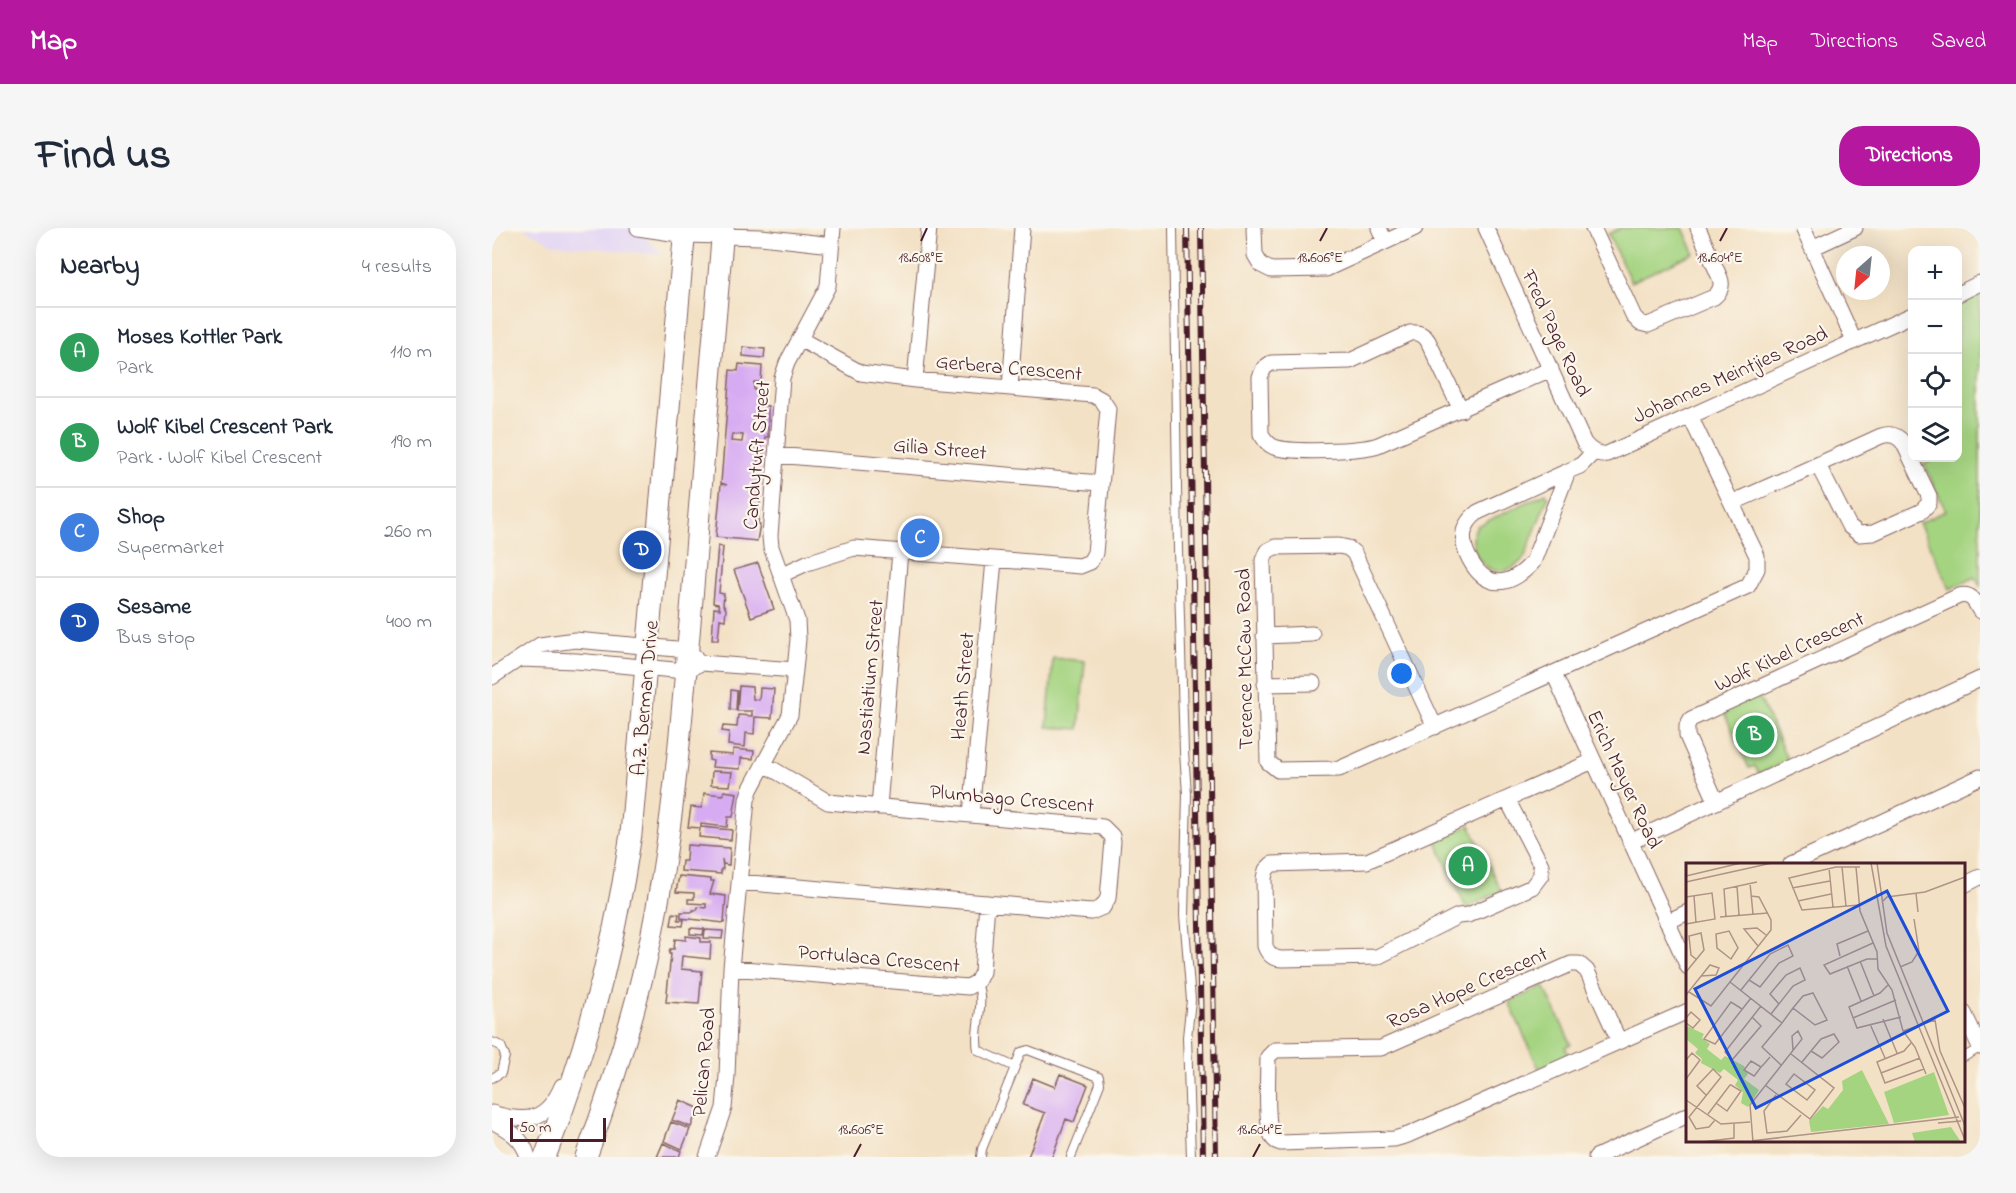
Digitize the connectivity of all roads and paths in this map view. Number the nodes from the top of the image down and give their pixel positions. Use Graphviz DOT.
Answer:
graph roads {
  1 [pos="638,228"];
  2 [pos="833,228"];
  3 [pos="929,228"];
  4 [pos="1022,228"];
  5 [pos="1173,228"];
  6 [pos="1254,228"];
  7 [pos="1415,228"];
  8 [pos="1486,228"];
  9 [pos="1593,228"];
  10 [pos="1698,228"];
  11 [pos="1803,228"];
  12 [pos="1855,228"];
  13 [pos="685,231"];
  14 [pos="723,232"];
  15 [pos="1382,235"];
  16 [pos="832,245"];
  17 [pos="1812,249"];
  18 [pos="1980,283"];
  19 [pos="1962,292"];
  20 [pos="1908,317"];
  21 [pos="800,339"];
  22 [pos="1854,341"];
  23 [pos="1551,369"];
  24 [pos="915,380"];
  25 [pos="1010,388"];
  26 [pos="1461,410"];
  27 [pos="1690,416"];
  28 [pos="1594,452"];
  29 [pos="776,455"];
  30 [pos="1818,465"];
  31 [pos="1569,471"];
  32 [pos="1100,483"];
  33 [pos="1732,503"];
  34 [pos="900,551"];
  35 [pos="994,560"];
  36 [pos="781,574"];
  37 [pos="1980,611"];
  38 [pos="1312,634"];
  39 [pos="1264,636"];
  40 [pos="647,657"];
  41 [pos="520,659"];
  42 [pos="691,661"];
  43 [pos="795,670"];
  44 [pos="1554,674"];
  45 [pos="492,677"];
  46 [pos="1980,679"];
  47 [pos="1313,683"];
  48 [pos="1265,684"];
  49 [pos="1435,727"];
  50 [pos="1593,760"];
  51 [pos="764,765"];
  52 [pos="1980,777"];
  53 [pos="1507,799"];
  54 [pos="1716,801"];
  55 [pos="879,807"];
  56 [pos="971,815"];
  57 [pos="1630,842"];
  58 [pos="1793,863"];
  59 [pos="1980,878"];
  60 [pos="739,882"];
  61 [pos="1965,885"];
  62 [pos="987,903"];
  63 [pos="1686,913"];
  64 [pos="1667,922"];
  65 [pos="1686,963"];
  66 [pos="731,968"];
  67 [pos="976,982"];
  68 [pos="1686,1012"];
  69 [pos="1965,1015"];
  70 [pos="590,1029"];
  71 [pos="1619,1041"];
  72 [pos="492,1042"];
  73 [pos="1980,1048"];
  74 [pos="1965,1056"];
  75 [pos="1015,1067"];
  76 [pos="492,1078"];
  77 [pos="492,1113"];
  78 [pos="1686,1116"];
  79 [pos="492,1121"];
  80 [pos="1628,1150"];
  81 [pos="528,1157"];
  82 [pos="545,1157"];
  83 [pos="586,1157"];
  84 [pos="707,1157"];
  85 [pos="981,1157"];
  86 [pos="1071,1157"];
  87 [pos="1191,1157"];
  88 [pos="1596,1157"];
  1 -- 13 [label="street"];
  2 -- 16 [label="street, Candytuft Street"];
  3 -- 24 [label="street"];
  4 -- 25 [label="street"];
  5 -- 87 [label="lane"];
  6 -- 15 [label="street"];
  7 -- 15 [label="street"];
  8 -- 23 [label="street, Fred Page Road"];
  9 -- 10 [label="street"];
  11 -- 17 [label="street"];
  12 -- 17 [label="street"];
  13 -- 14 [label="street"];
  13 -- 40 [label="main road, A.Z. Berman Drive"];
  14 -- 16 [label="street"];
  14 -- 42 [label="main road, A.Z. Berman Drive"];
  16 -- 21 [label="street, Candytuft Street"];
  17 -- 22 [label="street"];
  18 -- 19 [label="street"];
  20 -- 22 [label="street, Johannes Meintjies Road"];
  21 -- 24 [label="street, Gerbera Crescent"];
  21 -- 29 [label="street, Candytuft Street"];
  22 -- 27 [label="street, Johannes Meintjies Road"];
  23 -- 26 [label="street"];
  23 -- 28 [label="street, Fred Page Road"];
  24 -- 25 [label="street, Gerbera Crescent"];
  25 -- 32 [label="street, Gerbera Crescent"];
  26 -- 26 [label="street"];
  27 -- 28 [label="street, Johannes Meintjies Road"];
  27 -- 33 [label="street, Terence McCaw Road"];
  28 -- 31 [label="street, Johannes Meintjies Road"];
  29 -- 32 [label="street, Gilia Street"];
  29 -- 36 [label="street, Candytuft Street"];
  30 -- 30 [label="street"];
  30 -- 33 [label="street"];
  31 -- 31 [label="street, Johannes Meintjies Road"];
  32 -- 35 [label="street, Gerbera Crescent"];
  33 -- 44 [label="street, Terence McCaw Road"];
  34 -- 35 [label="street, Gerbera Crescent"];
  34 -- 36 [label="street, Gerbera Crescent"];
  34 -- 55 [label="street, Nastiatium Street"];
  35 -- 56 [label="street, Heath Street"];
  36 -- 43 [label="street, Candytuft Street"];
  37 -- 54 [label="street, Wolf Kibel Crescent"];
  38 -- 39 [label="street"];
  39 -- 48 [label="street, Terence McCaw Road"];
  39 -- 49 [label="street, Terence McCaw Road"];
  40 -- 41 [label="street"];
  40 -- 41 [label="street"];
  40 -- 42 [label="street"];
  40 -- 42 [label="street"];
  40 -- 70 [label="main road, A.Z. Berman Drive"];
  41 -- 45 [label="street"];
  42 -- 43 [label="street"];
  42 -- 83 [label="main road, A.Z. Berman Drive"];
  43 -- 51 [label="street, Candytuft Street"];
  44 -- 49 [label="street, Terence McCaw Road"];
  44 -- 50 [label="street, Erich Mayer Road"];
  46 -- 54 [label="street"];
  47 -- 48 [label="street"];
  48 -- 49 [label="street, Terence McCaw Road"];
  50 -- 53 [label="street"];
  50 -- 57 [label="street, Erich Mayer Road"];
  51 -- 55 [label="street, Plumbago Crescent"];
  51 -- 60 [label="street, Candytuft Street"];
  52 -- 58 [label="street"];
  53 -- 53 [label="street"];
  54 -- 57 [label="street"];
  55 -- 56 [label="street, Plumbago Crescent"];
  56 -- 62 [label="street, Plumbago Crescent"];
  57 -- 64 [label="street, Erich Mayer Road"];
  59 -- 61 [label="street"];
  60 -- 62 [label="street, Plumbago Crescent"];
  60 -- 66 [label="street, Candytuft Street"];
  62 -- 67 [label="street, Portulaca Crescent"];
  63 -- 64 [label="street"];
  64 -- 65 [label="street, Erich Mayer Road"];
  66 -- 67 [label="street, Portulaca Crescent"];
  66 -- 84 [label="street, Pelican Road"];
  67 -- 75 [label="lane"];
  68 -- 71 [label="street, Rosa Hope Crescent"];
  69 -- 73 [label="street"];
  70 -- 77 [label="street"];
  70 -- 82 [label="main road, A.Z. Berman Drive"];
  71 -- 71 [label="street, Rosa Hope Crescent"];
  72 -- 76 [label="lane"];
  73 -- 74 [label="lane"];
  75 -- 85 [label="lane"];
  75 -- 86 [label="lane"];
  78 -- 80 [label="street"];
  79 -- 81 [label="street"];
  80 -- 88 [label="street"];
}
